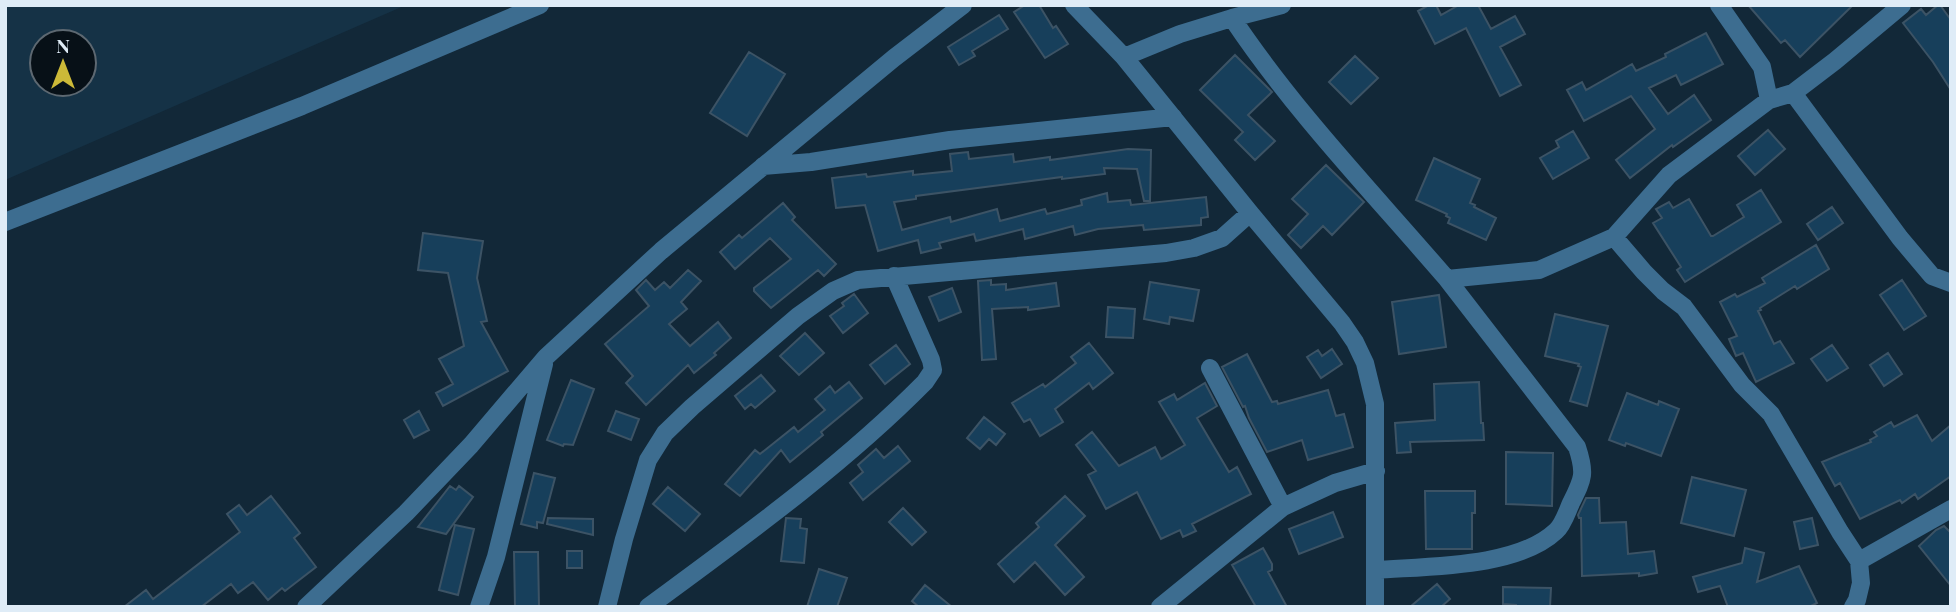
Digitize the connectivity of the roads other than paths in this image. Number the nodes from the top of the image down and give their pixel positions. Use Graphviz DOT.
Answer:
graph roads {
  1 [pos="540,5"];
  2 [pos="963,5"];
  3 [pos="1074,5"];
  4 [pos="1282,5"];
  5 [pos="1719,5"];
  6 [pos="1902,5"];
  7 [pos="1232,18"];
  8 [pos="1124,57"];
  9 [pos="1793,93"];
  10 [pos="1769,100"];
  11 [pos="1173,117"];
  12 [pos="763,166"];
  13 [pos="1250,213"];
  14 [pos="5,222"];
  15 [pos="1614,237"];
  16 [pos="894,276"];
  17 [pos="1447,279"];
  18 [pos="1951,283"];
  19 [pos="546,358"];
  20 [pos="1210,368"];
  21 [pos="1376,471"];
  22 [pos="1283,507"];
  23 [pos="1951,509"];
  24 [pos="1859,561"];
  25 [pos="1375,570"];
  26 [pos="306,607"];
  27 [pos="479,607"];
  28 [pos="607,607"];
  29 [pos="648,607"];
  30 [pos="1160,607"];
  31 [pos="1375,607"];
  32 [pos="1853,607"];
  1 -- 14 [label="street"];
  2 -- 12 [label="street"];
  3 -- 8 [label="street"];
  4 -- 7 [label="street"];
  5 -- 10 [label="street"];
  6 -- 9 [label="street"];
  7 -- 8 [label="street"];
  7 -- 17 [label="street"];
  8 -- 11 [label="street"];
  9 -- 10 [label="street"];
  9 -- 18 [label="street"];
  10 -- 15 [label="street"];
  11 -- 12 [label="street"];
  11 -- 13 [label="street"];
  12 -- 19 [label="street"];
  13 -- 16 [label="street"];
  13 -- 21 [label="street"];
  15 -- 17 [label="street"];
  15 -- 24 [label="street"];
  16 -- 28 [label="street"];
  16 -- 29 [label="street"];
  17 -- 25 [label="street"];
  19 -- 26 [label="street"];
  19 -- 27 [label="street"];
  20 -- 22 [label="street"];
  21 -- 22 [label="street"];
  21 -- 25 [label="street"];
  22 -- 30 [label="street"];
  23 -- 24 [label="street"];
  24 -- 32 [label="street"];
  25 -- 31 [label="street"];
}
